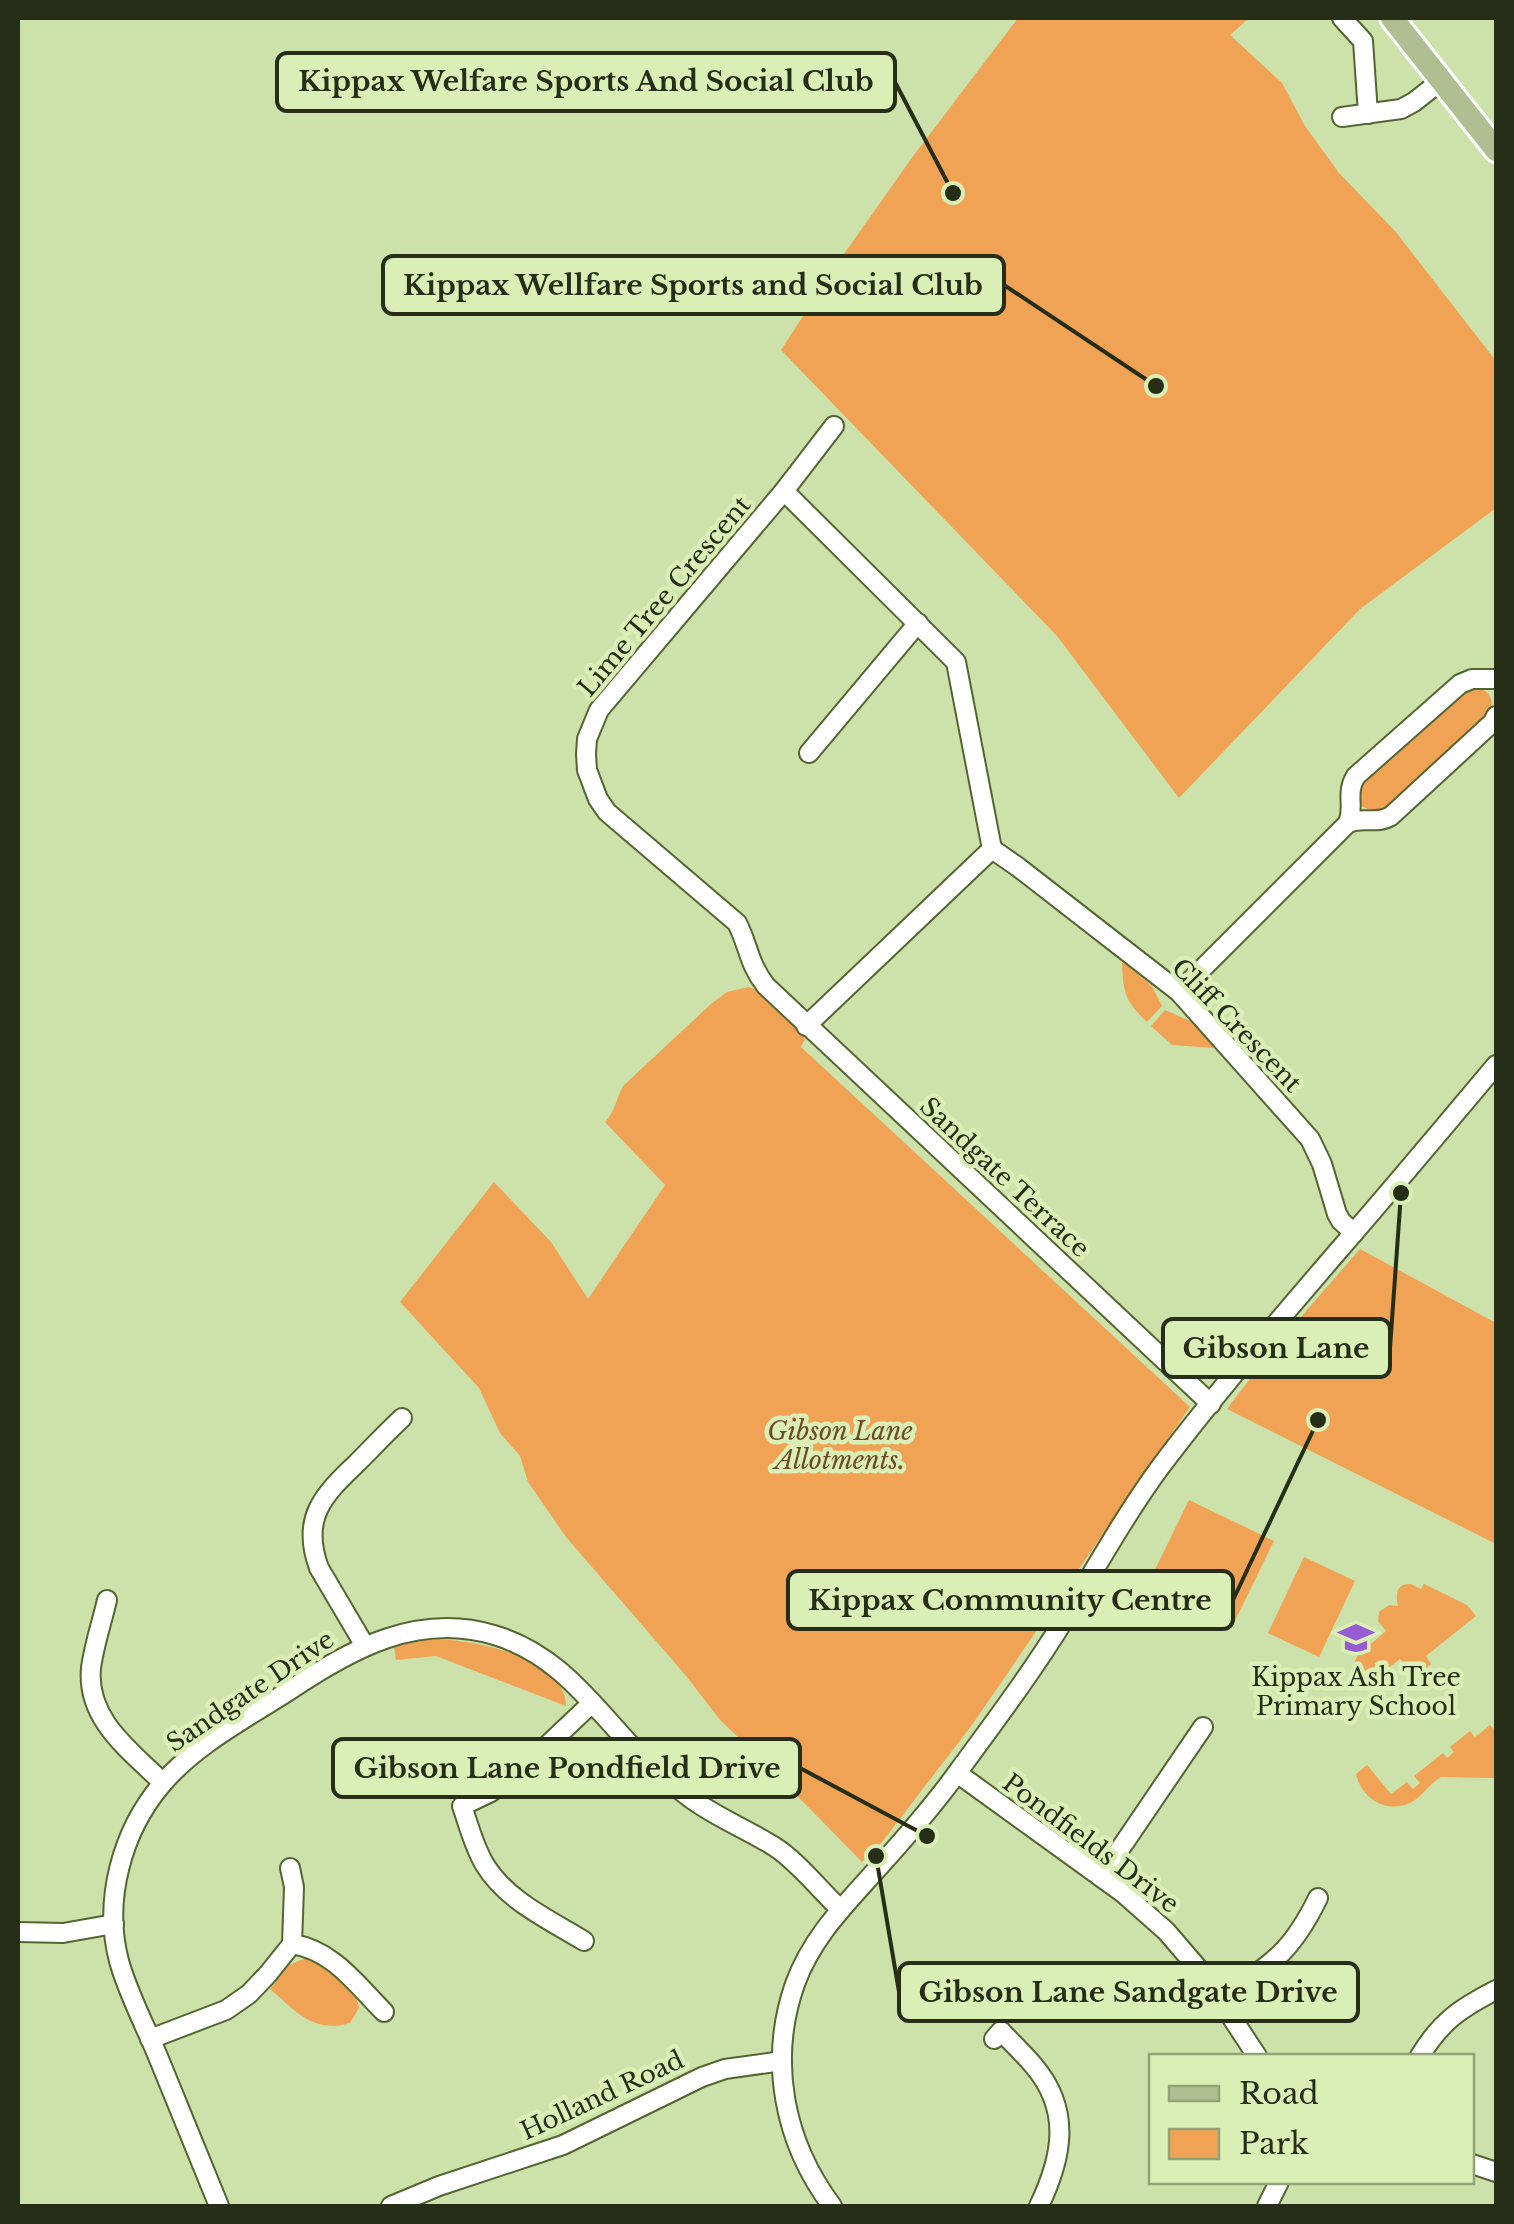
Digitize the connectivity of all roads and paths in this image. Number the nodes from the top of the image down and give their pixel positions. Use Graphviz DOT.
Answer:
graph roads {
  1 [pos="1342,18"];
  2 [pos="1392,18"];
  3 [pos="1442,80"];
  4 [pos="1368,114"];
  5 [pos="1342,117"];
  6 [pos="1496,150"];
  7 [pos="834,426"];
  8 [pos="784,491"];
  9 [pos="918,623"];
  10 [pos="1496,679"];
  11 [pos="1496,716"];
  12 [pos="809,753"];
  13 [pos="1348,822"];
  14 [pos="992,849"];
  15 [pos="766,986"];
  16 [pos="1179,992"];
  17 [pos="806,1026"];
  18 [pos="1496,1065"];
  19 [pos="1354,1233"];
  20 [pos="1211,1404"];
  21 [pos="402,1418"];
  22 [pos="107,1600"];
  23 [pos="365,1646"];
  24 [pos="592,1702"];
  25 [pos="1203,1727"];
  26 [pos="958,1773"];
  27 [pos="163,1783"];
  28 [pos="290,1868"];
  29 [pos="1101,1877"];
  30 [pos="1318,1898"];
  31 [pos="840,1909"];
  32 [pos="114,1924"];
  33 [pos="18,1932"];
  34 [pos="584,1941"];
  35 [pos="292,1944"];
  36 [pos="1496,1990"];
  37 [pos="1220,1998"];
  38 [pos="384,2012"];
  39 [pos="150,2039"];
  40 [pos="994,2039"];
  41 [pos="1256,2054"];
  42 [pos="1421,2054"];
  43 [pos="782,2061"];
  44 [pos="219,2206"];
  45 [pos="390,2206"];
  46 [pos="832,2206"];
  47 [pos="1039,2206"];
  1 -- 4 [label="street"];
  2 -- 3 [label="main road"];
  3 -- 4 [label="street"];
  3 -- 6 [label="main road"];
  4 -- 5 [label="street"];
  7 -- 8 [label="street, Lime Tree Crescent"];
  8 -- 9 [label="street"];
  8 -- 15 [label="street, Lime Tree Crescent"];
  9 -- 12 [label="street"];
  9 -- 14 [label="street"];
  10 -- 13 [label="street"];
  11 -- 13 [label="street"];
  13 -- 16 [label="street"];
  14 -- 16 [label="street, Cliff Crescent"];
  14 -- 17 [label="street"];
  15 -- 17 [label="street, Sandgate Terrace"];
  16 -- 19 [label="street, Cliff Crescent"];
  17 -- 20 [label="street, Sandgate Terrace"];
  18 -- 19 [label="street"];
  19 -- 20 [label="street"];
  20 -- 26 [label="street"];
  21 -- 23 [label="street"];
  22 -- 27 [label="street"];
  23 -- 24 [label="street, Sandgate Drive"];
  23 -- 27 [label="street, Sandgate Drive"];
  24 -- 31 [label="street, Sandgate Drive"];
  24 -- 34 [label="street"];
  25 -- 29 [label="street"];
  26 -- 29 [label="street, Pondfields Drive"];
  26 -- 31 [label="street"];
  27 -- 32 [label="street, Sandgate Drive"];
  28 -- 35 [label="street"];
  29 -- 37 [label="street, Pondfields Drive"];
  30 -- 37 [label="street"];
  31 -- 43 [label="street"];
  32 -- 33 [label="street"];
  32 -- 39 [label="street, Sandgate Drive"];
  35 -- 38 [label="street"];
  35 -- 39 [label="street"];
  36 -- 42 [label="street"];
  37 -- 41 [label="street, Pondfields Drive"];
  39 -- 44 [label="street, Sandgate Drive"];
  40 -- 47 [label="street"];
  43 -- 45 [label="street, Holland Road"];
  43 -- 46 [label="street"];
}
